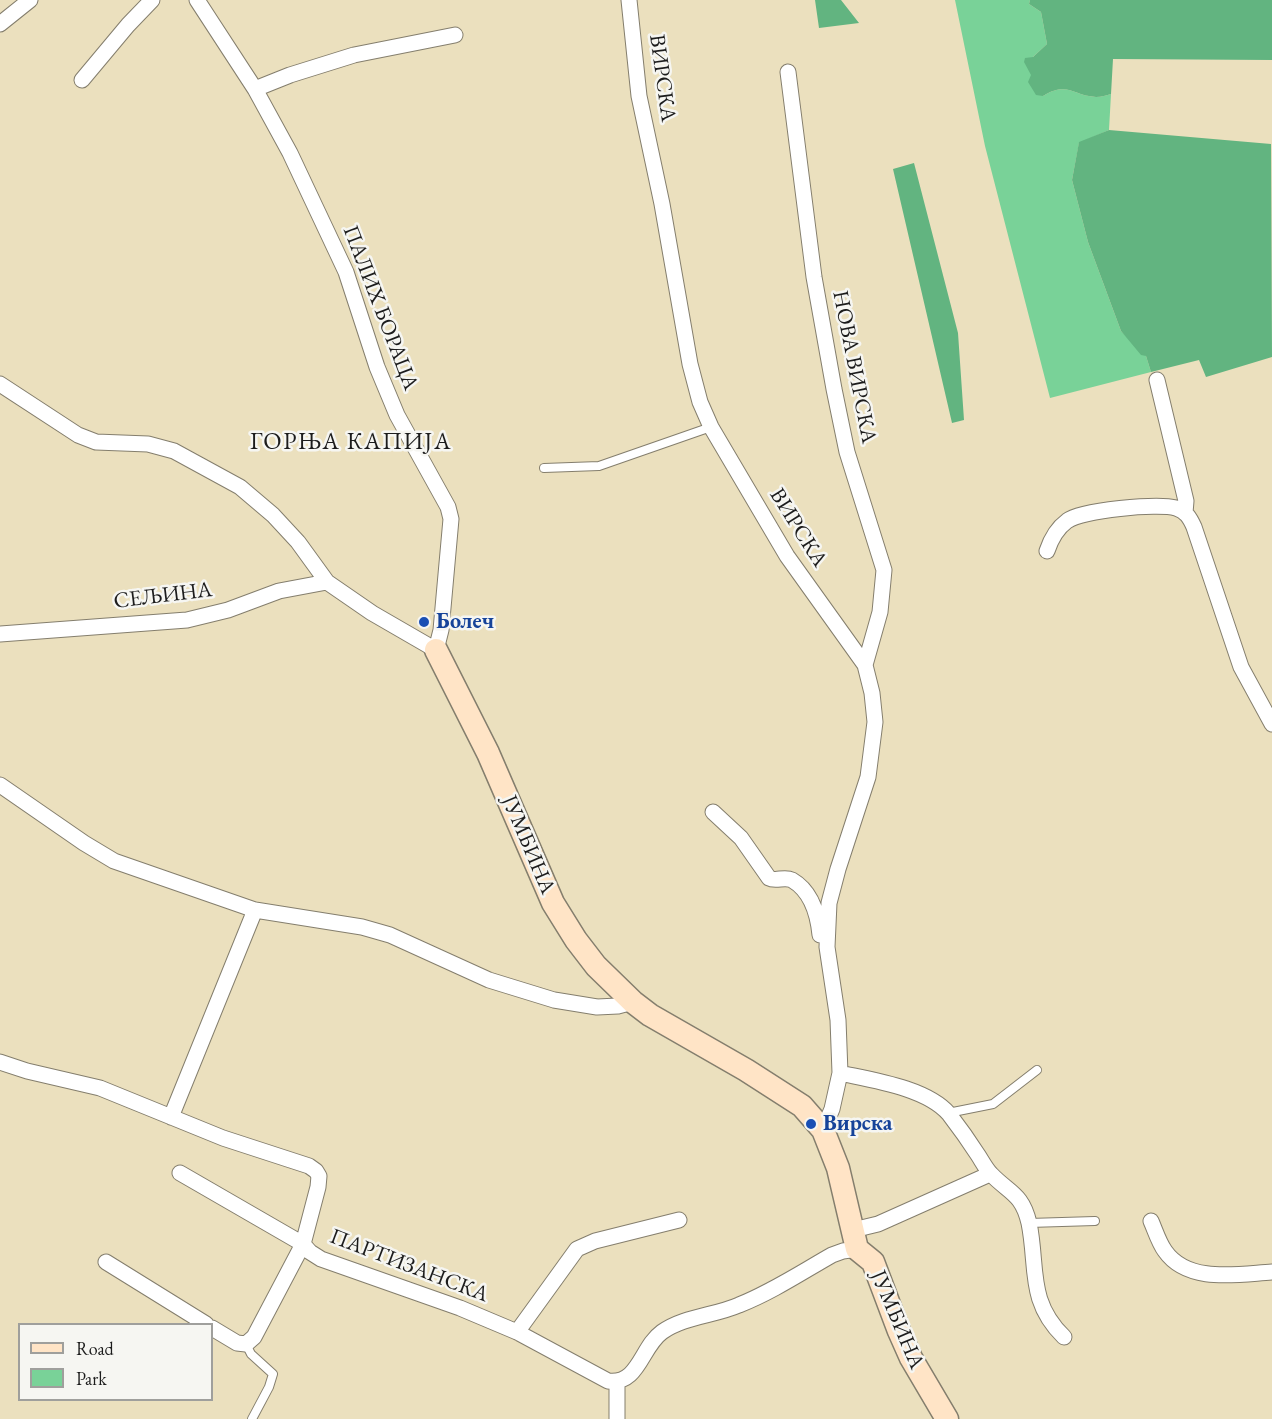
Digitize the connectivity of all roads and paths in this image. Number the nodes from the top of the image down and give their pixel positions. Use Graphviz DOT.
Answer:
graph roads {
  1 [pos="30,0"];
  2 [pos="152,0"];
  3 [pos="197,0"];
  4 [pos="629,0"];
  5 [pos="0,24"];
  6 [pos="455,35"];
  7 [pos="788,72"];
  8 [pos="82,80"];
  9 [pos="255,89"];
  10 [pos="1157,380"];
  11 [pos="0,384"];
  12 [pos="711,427"];
  13 [pos="544,468"];
  14 [pos="1185,513"];
  15 [pos="1047,551"];
  16 [pos="327,582"];
  17 [pos="0,634"];
  18 [pos="436,650"];
  19 [pos="865,665"];
  20 [pos="1272,724"];
  21 [pos="0,785"];
  22 [pos="713,812"];
  23 [pos="255,910"];
  24 [pos="827,947"];
  25 [pos="633,1002"];
  26 [pos="0,1062"];
  27 [pos="1037,1070"];
  28 [pos="840,1072"];
  29 [pos="948,1113"];
  30 [pos="171,1117"];
  31 [pos="823,1130"];
  32 [pos="180,1173"];
  33 [pos="990,1174"];
  34 [pos="679,1220"];
  35 [pos="1095,1221"];
  36 [pos="1152,1221"];
  37 [pos="1029,1223"];
  38 [pos="855,1240"];
  39 [pos="303,1244"];
  40 [pos="106,1262"];
  41 [pos="1272,1272"];
  42 [pos="204,1323"];
  43 [pos="213,1329"];
  44 [pos="517,1332"];
  45 [pos="1064,1337"];
  46 [pos="246,1344"];
  47 [pos="618,1383"];
  48 [pos="252,1419"];
  49 [pos="617,1419"];
  50 [pos="947,1419"];
  1 -- 5 [label="street"];
  2 -- 8 [label="street"];
  3 -- 9 [label="street, ПАЛИХ БОРАЦА"];
  4 -- 12 [label="street, ВИРСКА"];
  6 -- 9 [label="street"];
  7 -- 19 [label="street, НОВА ВИРСКА"];
  9 -- 18 [label="street, ПАЛИХ БОРАЦА"];
  10 -- 14 [label="street"];
  11 -- 16 [label="street"];
  12 -- 13 [label="lane"];
  12 -- 19 [label="street, ВИРСКА"];
  14 -- 15 [label="street"];
  14 -- 20 [label="street"];
  16 -- 17 [label="street, СЕЉИНА"];
  16 -- 18 [label="street"];
  18 -- 25 [label="street, ЈУМБИНА"];
  19 -- 24 [label="street, ВИРСКА"];
  21 -- 23 [label="street"];
  22 -- 24 [label="street"];
  23 -- 25 [label="street"];
  23 -- 30 [label="street"];
  24 -- 28 [label="street, ВИРСКА"];
  25 -- 31 [label="street, ЈУМБИНА"];
  26 -- 30 [label="street, ПАРТИЗАНСКА"];
  27 -- 29 [label="lane"];
  28 -- 29 [label="street"];
  28 -- 31 [label="street, ВИРСКА"];
  29 -- 33 [label="street"];
  30 -- 39 [label="street, ПАРТИЗАНСКА"];
  31 -- 38 [label="street, ЈУМБИНА"];
  32 -- 39 [label="street"];
  33 -- 37 [label="street"];
  33 -- 38 [label="street"];
  34 -- 44 [label="street"];
  35 -- 37 [label="lane"];
  36 -- 41 [label="street"];
  37 -- 45 [label="street"];
  38 -- 47 [label="street"];
  38 -- 50 [label="street, ЈУМБИНА"];
  39 -- 44 [label="street, ПАРТИЗАНСКА"];
  39 -- 46 [label="street"];
  40 -- 42 [label="street"];
  43 -- 46 [label="street"];
  44 -- 47 [label="street, ПАРТИЗАНСКА"];
  46 -- 48 [label="lane"];
  47 -- 49 [label="street"];
}
